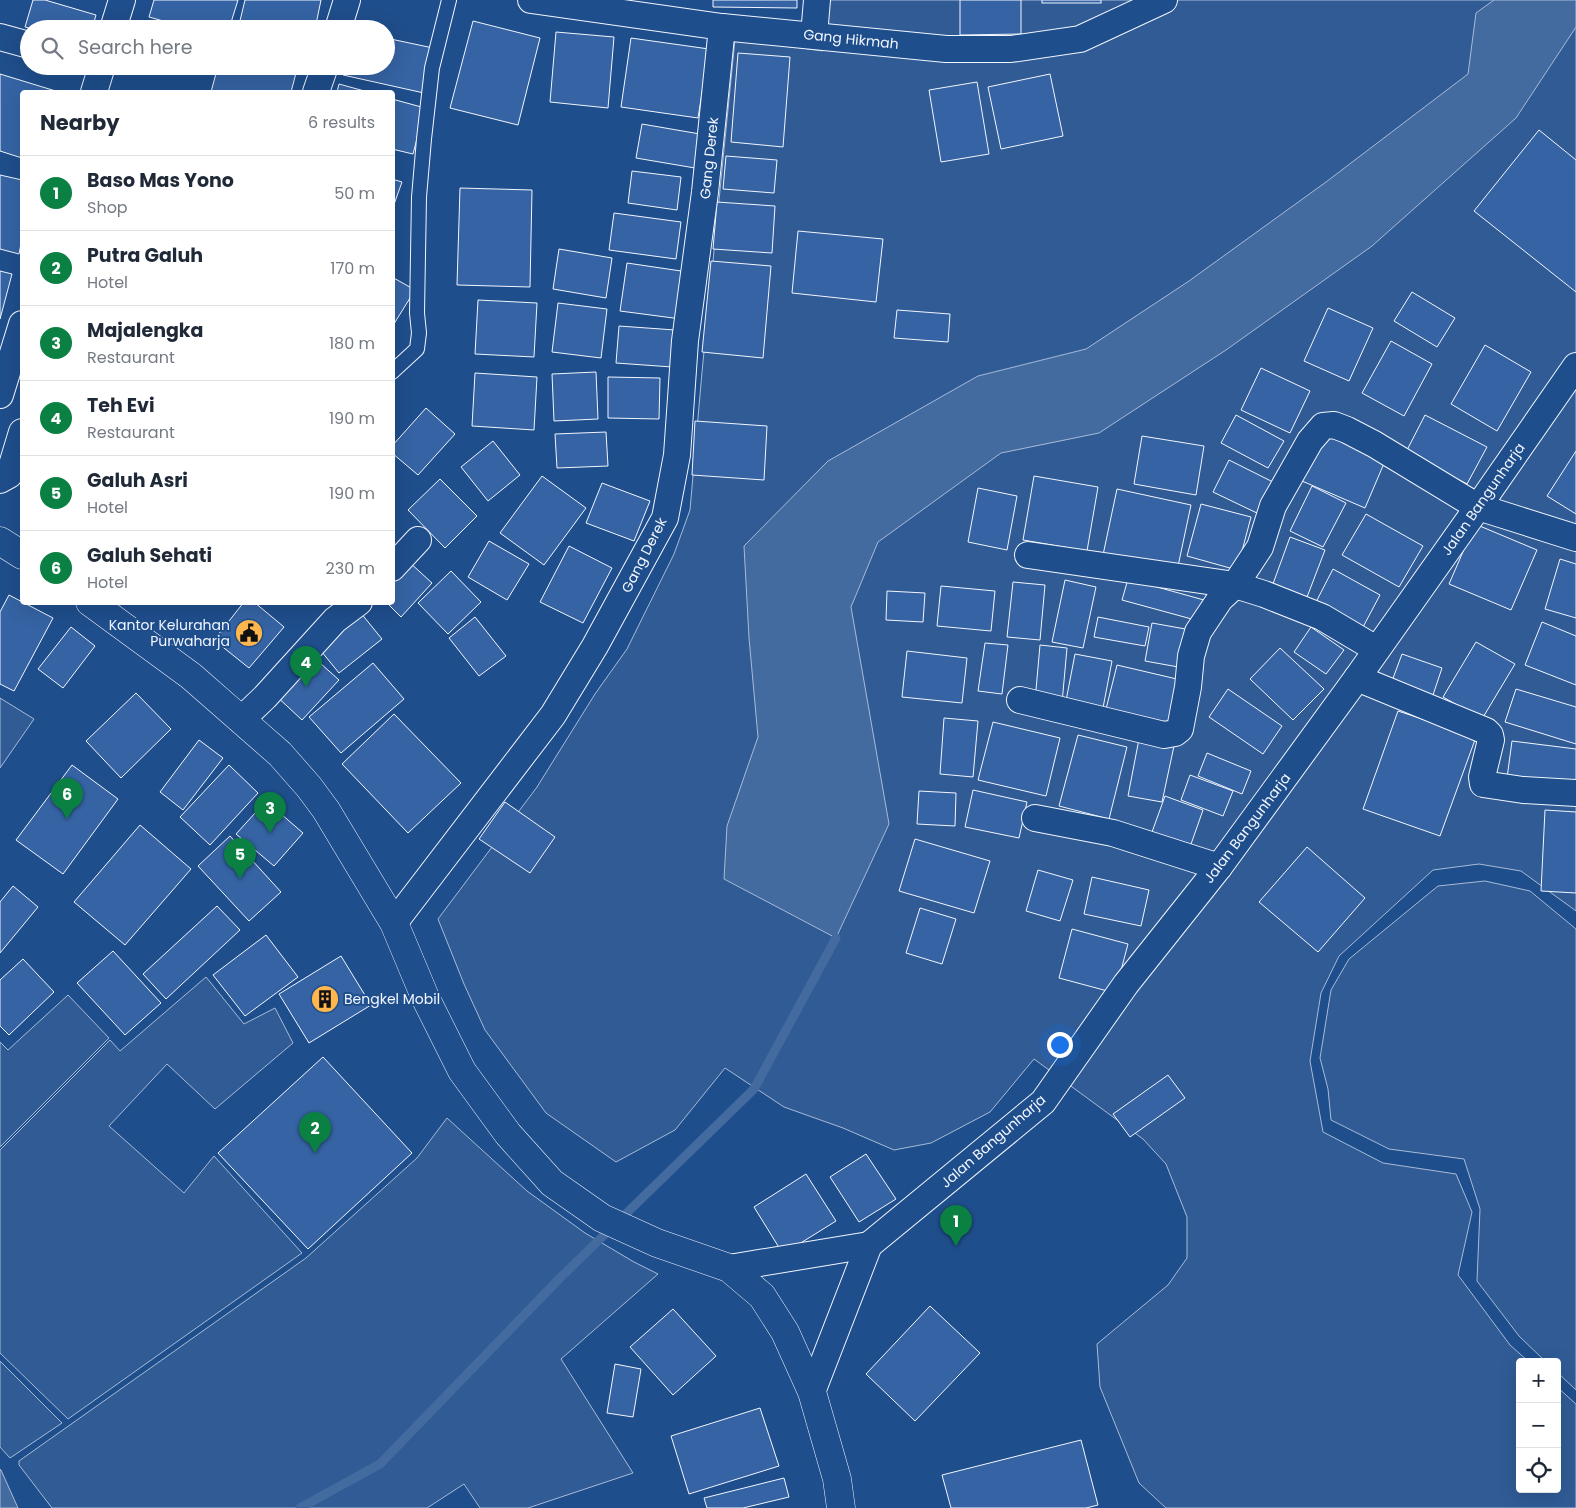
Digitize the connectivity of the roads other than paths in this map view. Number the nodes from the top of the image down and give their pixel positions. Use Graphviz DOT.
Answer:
graph roads {
  1 [pos="122,0"];
  2 [pos="347,0"];
  3 [pos="449,0"];
  4 [pos="531,0"];
  5 [pos="817,0"];
  6 [pos="1164,0"];
  7 [pos="116,20"];
  8 [pos="341,20"];
  9 [pos="722,27"];
  10 [pos="814,35"];
  11 [pos="0,37"];
  12 [pos="20,43"];
  13 [pos="99,75"];
  14 [pos="322,75"];
  15 [pos="95,90"];
  16 [pos="317,90"];
  17 [pos="20,330"];
  18 [pos="1576,366"];
  19 [pos="395,369"];
  20 [pos="0,395"];
  21 [pos="20,439"];
  22 [pos="0,480"];
  23 [pos="1478,507"];
  24 [pos="1576,538"];
  25 [pos="418,540"];
  26 [pos="0,541"];
  27 [pos="20,554"];
  28 [pos="1028,555"];
  29 [pos="395,565"];
  30 [pos="1235,585"];
  31 [pos="94,605"];
  32 [pos="355,605"];
  33 [pos="1376,649"];
  34 [pos="1357,678"];
  35 [pos="1020,700"];
  36 [pos="241,720"];
  37 [pos="1576,792"];
  38 [pos="1035,818"];
  39 [pos="1219,867"];
  40 [pos="394,923"];
  41 [pos="869,1245"];
  42 [pos="729,1268"];
  43 [pos="812,1392"];
  44 [pos="840,1508"];
  1 -- 7 [label="street"];
  2 -- 8 [label="street"];
  3 -- 19 [label="lane"];
  4 -- 9 [label="street, Gang Hikmah"];
  5 -- 10 [label="street"];
  6 -- 10 [label="street, Gang Hikmah"];
  9 -- 10 [label="street, Gang Hikmah"];
  9 -- 40 [label="street, Gang Derek"];
  11 -- 12 [label="street"];
  13 -- 15 [label="street"];
  14 -- 16 [label="street"];
  17 -- 20 [label="street"];
  18 -- 23 [label="street, Jalan Bangunharja"];
  21 -- 22 [label="street"];
  23 -- 24 [label="street"];
  23 -- 30 [label="street"];
  23 -- 33 [label="street, Jalan Bangunharja"];
  25 -- 29 [label="street"];
  26 -- 27 [label="highway"];
  28 -- 30 [label="street"];
  30 -- 33 [label="street"];
  30 -- 35 [label="street"];
  31 -- 36 [label="highway"];
  32 -- 36 [label="street"];
  33 -- 34 [label="street, Jalan Bangunharja"];
  34 -- 37 [label="street"];
  34 -- 39 [label="street, Jalan Bangunharja"];
  36 -- 40 [label="highway"];
  38 -- 39 [label="street"];
  39 -- 41 [label="street, Jalan Bangunharja"];
  40 -- 42 [label="highway"];
  41 -- 42 [label="street"];
  41 -- 43 [label="street"];
  42 -- 43 [label="highway"];
  43 -- 44 [label="highway"];
}
